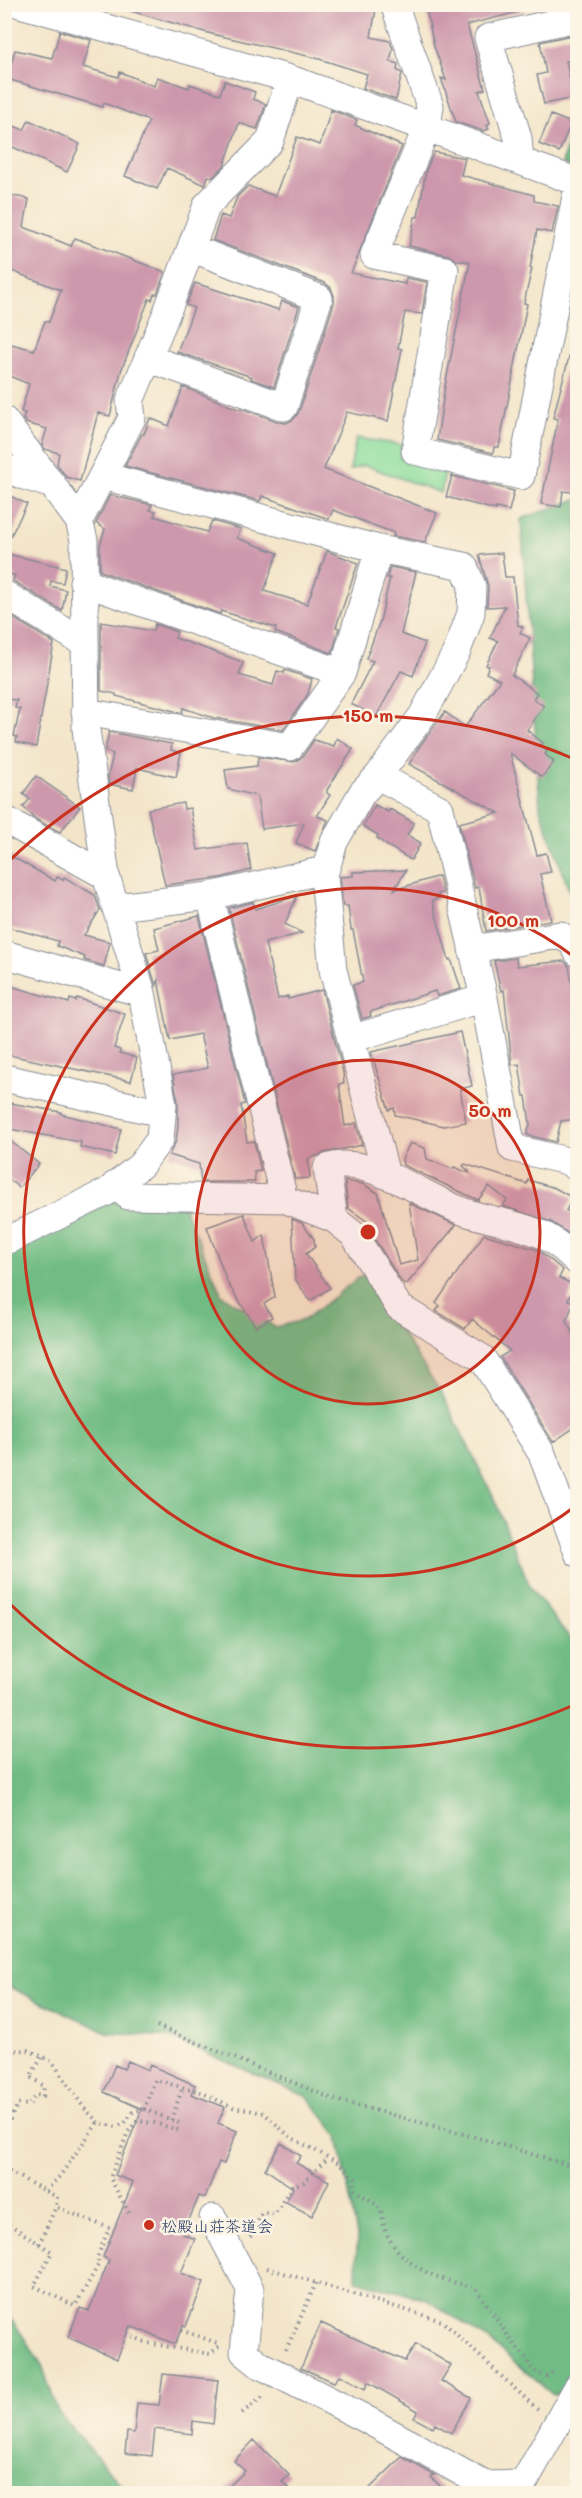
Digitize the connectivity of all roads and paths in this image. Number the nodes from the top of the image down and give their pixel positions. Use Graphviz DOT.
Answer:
graph roads {
  1 [pos="20,4"];
  2 [pos="394,4"];
  3 [pos="578,16"];
  4 [pos="290,79"];
  5 [pos="427,127"];
  6 [pos="520,161"];
  7 [pos="578,184"];
  8 [pos="191,248"];
  9 [pos="148,358"];
  10 [pos="4,420"];
  11 [pos="4,467"];
  12 [pos="103,476"];
  13 [pos="53,485"];
  14 [pos="79,521"];
  15 [pos="379,549"];
  16 [pos="84,582"];
  17 [pos="4,594"];
  18 [pos="84,643"];
  19 [pos="342,673"];
  20 [pos="85,712"];
  21 [pos="378,776"];
  22 [pos="4,819"];
  23 [pos="325,870"];
  24 [pos="106,876"];
  25 [pos="210,896"];
  26 [pos="116,907"];
  27 [pos="472,949"];
  28 [pos="578,953"];
  29 [pos="4,954"];
  30 [pos="142,993"];
  31 [pos="484,998"];
  32 [pos="351,1038"];
  33 [pos="4,1078"];
  34 [pos="162,1113"];
  35 [pos="573,1156"];
  36 [pos="386,1175"];
  37 [pos="115,1185"];
  38 [pos="284,1199"];
  39 [pos="334,1219"];
  40 [pos="7,1237"];
  41 [pos="578,1262"];
  42 [pos="578,1553"];
  43 [pos="157,2026"];
  44 [pos="4,2051"];
  45 [pos="42,2057"];
  46 [pos="183,2088"];
  47 [pos="144,2109"];
  48 [pos="171,2120"];
  49 [pos="4,2122"];
  50 [pos="98,2122"];
  51 [pos="179,2123"];
  52 [pos="179,2130"];
  53 [pos="4,2142"];
  54 [pos="328,2158"];
  55 [pos="578,2168"];
  56 [pos="5,2170"];
  57 [pos="46,2191"];
  58 [pos="56,2207"];
  59 [pos="129,2213"];
  60 [pos="4,2221"];
  61 [pos="224,2239"];
  62 [pos="39,2244"];
  63 [pos="316,2283"];
  64 [pos="181,2330"];
  65 [pos="127,2334"];
  66 [pos="232,2348"];
  67 [pos="553,2372"];
  68 [pos="275,2373"];
  69 [pos="578,2386"];
  70 [pos="556,2426"];
  1 -- 4 [label="street"];
  2 -- 5 [label="street"];
  3 -- 6 [label="street"];
  4 -- 5 [label="street"];
  4 -- 8 [label="street"];
  5 -- 6 [label="street"];
  5 -- 7 [label="street"];
  6 -- 7 [label="street"];
  8 -- 9 [label="street"];
  8 -- 9 [label="street"];
  9 -- 12 [label="street"];
  10 -- 13 [label="street"];
  11 -- 13 [label="street"];
  12 -- 14 [label="street"];
  12 -- 15 [label="street"];
  13 -- 14 [label="street"];
  14 -- 16 [label="street"];
  15 -- 19 [label="street"];
  15 -- 21 [label="street"];
  16 -- 18 [label="street"];
  16 -- 19 [label="street"];
  17 -- 18 [label="street"];
  18 -- 20 [label="street"];
  19 -- 20 [label="street"];
  20 -- 24 [label="street"];
  21 -- 23 [label="street"];
  21 -- 27 [label="street"];
  22 -- 24 [label="street"];
  23 -- 25 [label="street"];
  23 -- 32 [label="street"];
  24 -- 26 [label="street"];
  25 -- 26 [label="street"];
  25 -- 38 [label="street"];
  26 -- 30 [label="street"];
  27 -- 28 [label="street"];
  27 -- 31 [label="street"];
  29 -- 30 [label="street"];
  30 -- 34 [label="street"];
  31 -- 32 [label="street"];
  31 -- 35 [label="street"];
  32 -- 36 [label="street"];
  33 -- 34 [label="street"];
  34 -- 37 [label="street"];
  36 -- 39 [label="street"];
  36 -- 41 [label="street"];
  37 -- 38 [label="street"];
  37 -- 40 [label="street"];
  38 -- 39 [label="street"];
  39 -- 42 [label="street"];
  43 -- 55 [label="path"];
  44 -- 45 [label="path"];
  45 -- 49 [label="path"];
  45 -- 50 [label="path"];
  46 -- 47 [label="path"];
  46 -- 48 [label="path"];
  46 -- 54 [label="path"];
  47 -- 48 [label="path"];
  47 -- 50 [label="path"];
  48 -- 51 [label="path"];
  50 -- 57 [label="path"];
  52 -- 59 [label="path"];
  53 -- 56 [label="path"];
  54 -- 61 [label="path"];
  54 -- 67 [label="path"];
  56 -- 57 [label="path"];
  57 -- 58 [label="path"];
  58 -- 62 [label="path"];
  58 -- 62 [label="path"];
  60 -- 62 [label="path"];
  61 -- 63 [label="path"];
  61 -- 66 [label="street"];
  63 -- 68 [label="path"];
  63 -- 70 [label="path"];
  64 -- 66 [label="path"];
  65 -- 66 [label="path"];
  66 -- 68 [label="street"];
  68 -- 70 [label="street"];
  69 -- 70 [label="street"];
}
